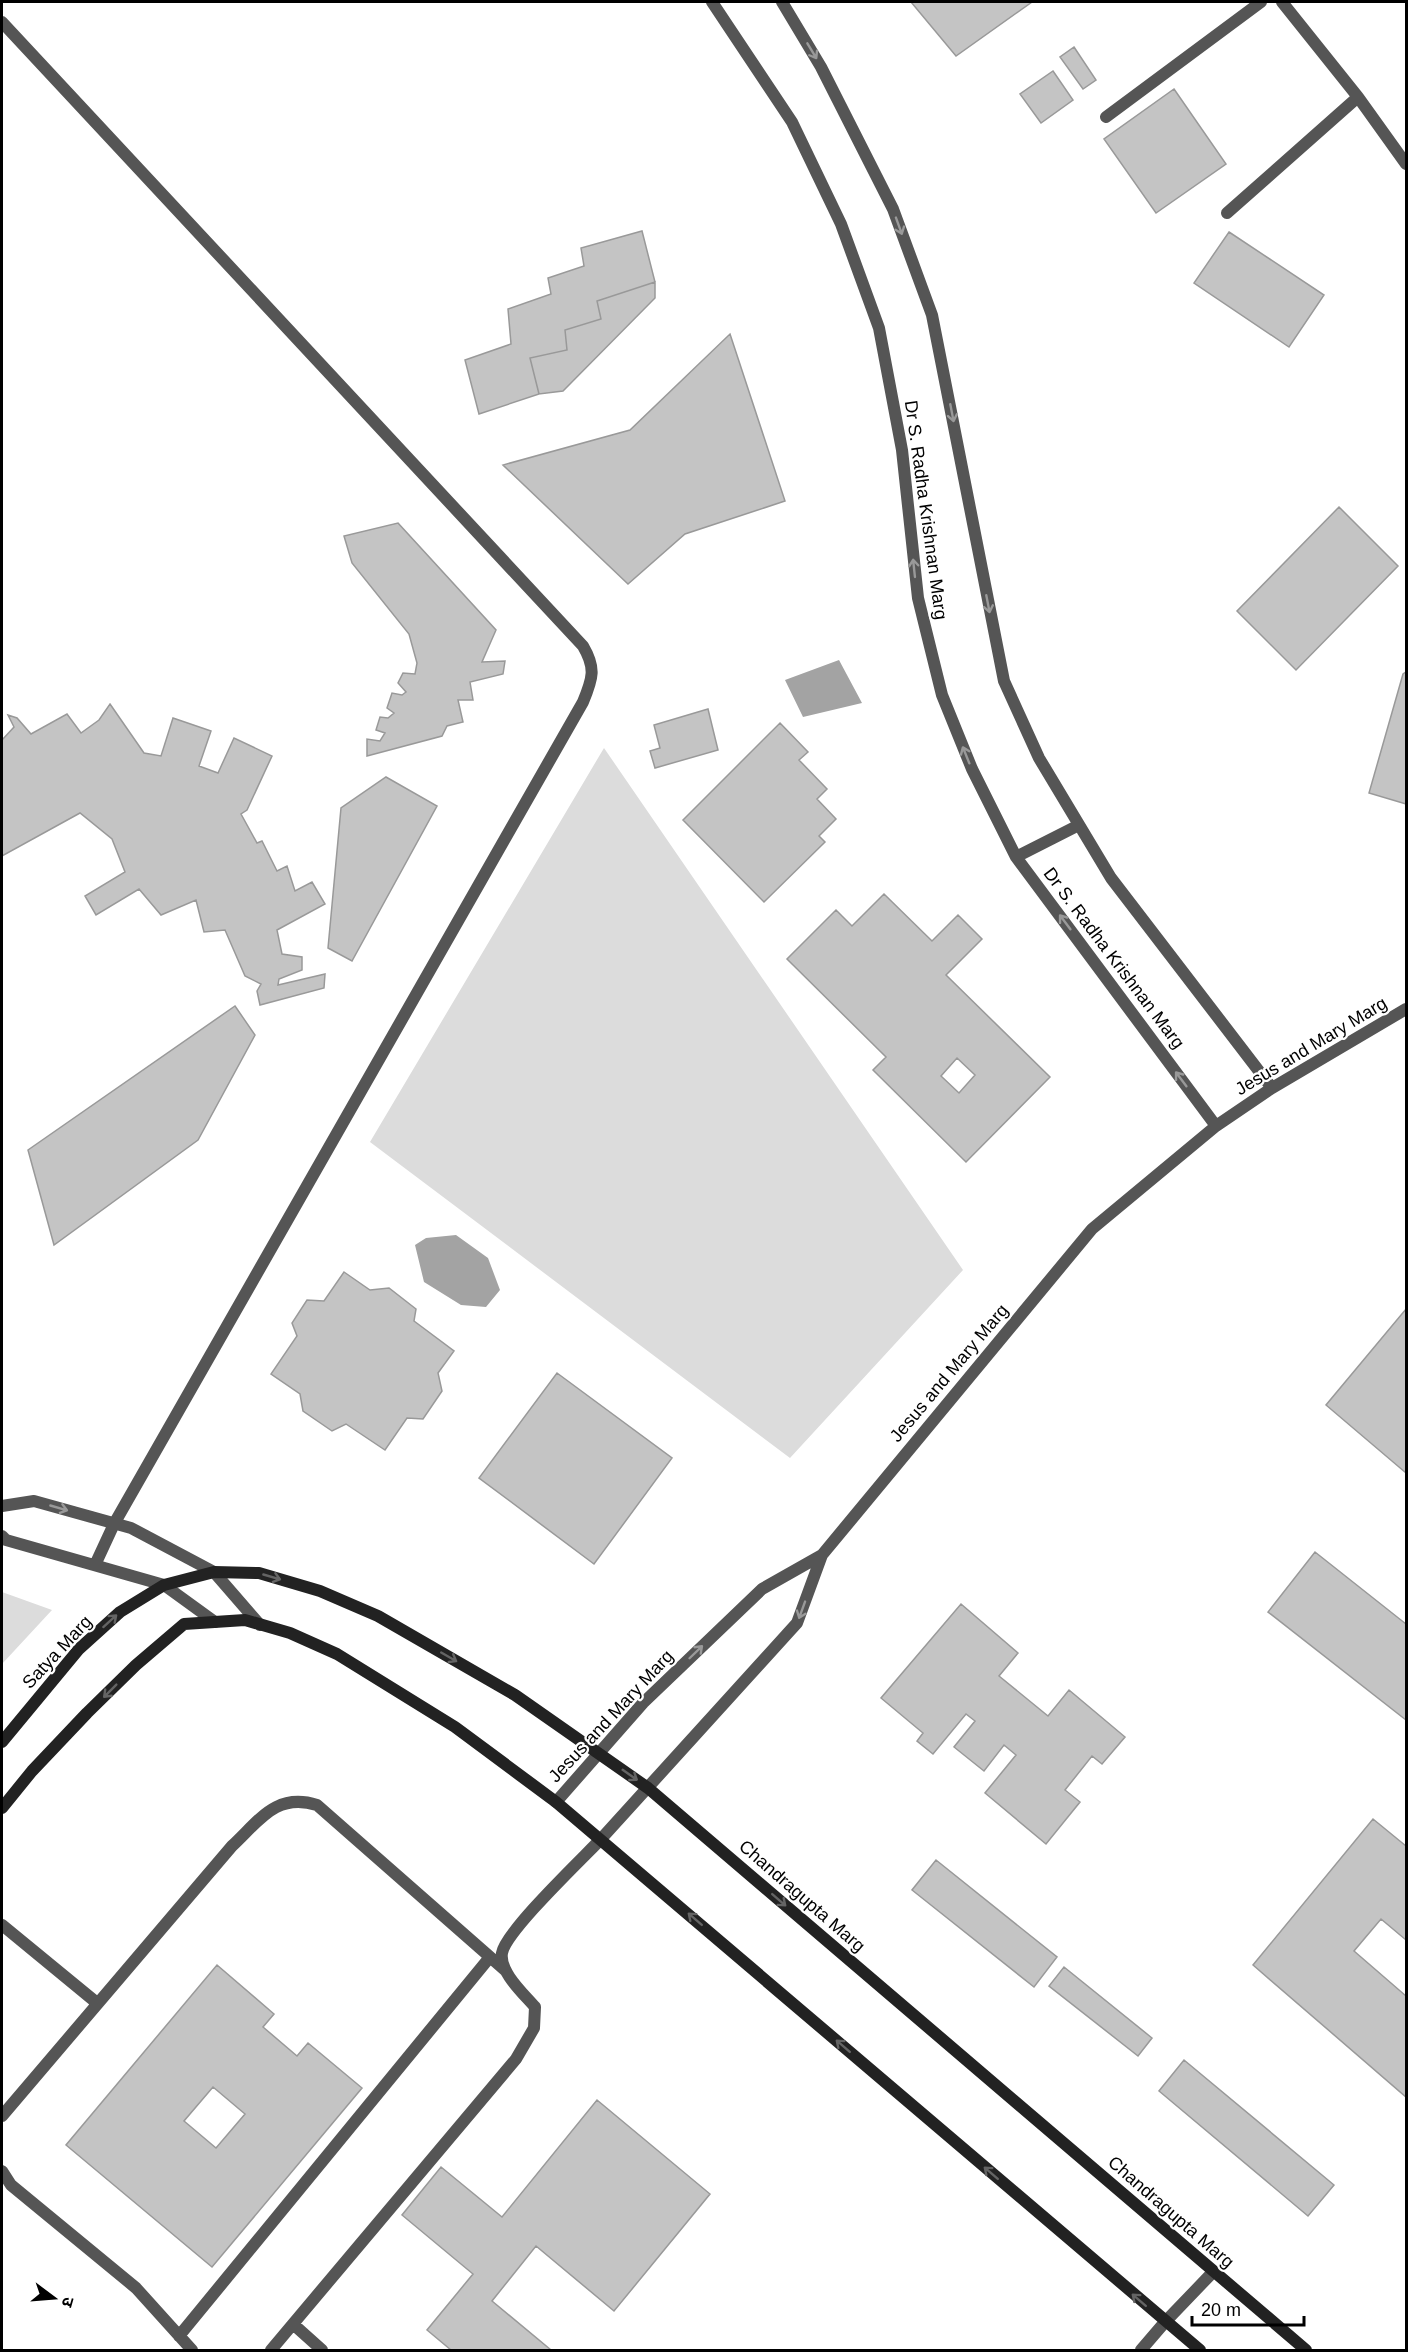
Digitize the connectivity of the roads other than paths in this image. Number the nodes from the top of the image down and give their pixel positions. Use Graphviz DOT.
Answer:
graph roads {
  1 [pos="712,2"];
  2 [pos="782,2"];
  3 [pos="1261,2"];
  4 [pos="1282,2"];
  5 [pos="2,22"];
  6 [pos="1358,97"];
  7 [pos="1106,117"];
  8 [pos="1407,165"];
  9 [pos="1227,213"];
  10 [pos="1079,825"];
  11 [pos="1016,857"];
  12 [pos="1407,1009"];
  13 [pos="1272,1088"];
  14 [pos="1216,1126"];
  15 [pos="2,1506"];
  16 [pos="114,1524"];
  17 [pos="2,1536"];
  18 [pos="822,1555"];
  19 [pos="95,1565"];
  20 [pos="214,1572"];
  21 [pos="164,1585"];
  22 [pos="215,1622"];
  23 [pos="260,1624"];
  24 [pos="2,1743"];
  25 [pos="600,1753"];
  26 [pos="648,1788"];
  27 [pos="556,1802"];
  28 [pos="2,1808"];
  29 [pos="601,1839"];
  30 [pos="2,1925"];
  31 [pos="490,1957"];
  32 [pos="506,1971"];
  33 [pos="97,2003"];
  34 [pos="2,2116"];
  35 [pos="2,2171"];
  36 [pos="1213,2272"];
  37 [pos="1165,2322"];
  38 [pos="293,2324"];
  39 [pos="179,2336"];
  40 [pos="192,2350"];
  41 [pos="271,2350"];
  42 [pos="322,2350"];
  43 [pos="1141,2350"];
  44 [pos="1200,2350"];
  45 [pos="1306,2350"];
  11 -- 1 [label="street, Dr S. Radha Krishnan Marg, one-way"];
  2 -- 10 [label="street, one-way"];
  3 -- 7 [label="street"];
  4 -- 6 [label="street"];
  5 -- 16 [label="street"];
  6 -- 8 [label="street"];
  6 -- 9 [label="street"];
  10 -- 11 [label="street"];
  10 -- 13 [label="street"];
  14 -- 11 [label="street, Dr S. Radha Krishnan Marg, one-way"];
  12 -- 13 [label="street, Jesus and Mary Marg"];
  13 -- 14 [label="street, Jesus and Mary Marg"];
  14 -- 18 [label="street, Jesus and Mary Marg"];
  15 -- 16 [label="street, one-way"];
  16 -- 19 [label="street"];
  16 -- 20 [label="street"];
  17 -- 19 [label="street"];
  25 -- 18 [label="street, Jesus and Mary Marg, one-way"];
  18 -- 26 [label="street, one-way"];
  19 -- 21 [label="street"];
  20 -- 21 [label="main road, Satya Marg"];
  20 -- 23 [label="street"];
  20 -- 25 [label="main road, Chandragupta Marg, one-way"];
  21 -- 22 [label="street"];
  24 -- 21 [label="main road, Satya Marg, one-way"];
  22 -- 23 [label="main road"];
  22 -- 28 [label="main road, one-way"];
  23 -- 27 [label="main road"];
  25 -- 26 [label="main road, Chandragupta Marg, one-way"];
  25 -- 27 [label="street, Jesus and Mary Marg"];
  26 -- 29 [label="street"];
  26 -- 36 [label="main road, Chandragupta Marg, one-way"];
  27 -- 29 [label="main road"];
  29 -- 32 [label="street"];
  37 -- 29 [label="main road, one-way"];
  30 -- 33 [label="street"];
  31 -- 32 [label="street"];
  31 -- 33 [label="street"];
  31 -- 39 [label="street"];
  32 -- 38 [label="street"];
  33 -- 34 [label="street"];
  35 -- 39 [label="street"];
  36 -- 37 [label="street"];
  36 -- 45 [label="main road, Chandragupta Marg"];
  37 -- 43 [label="street"];
  37 -- 44 [label="main road"];
  38 -- 41 [label="street"];
  38 -- 42 [label="street"];
  39 -- 40 [label="street"];
}
